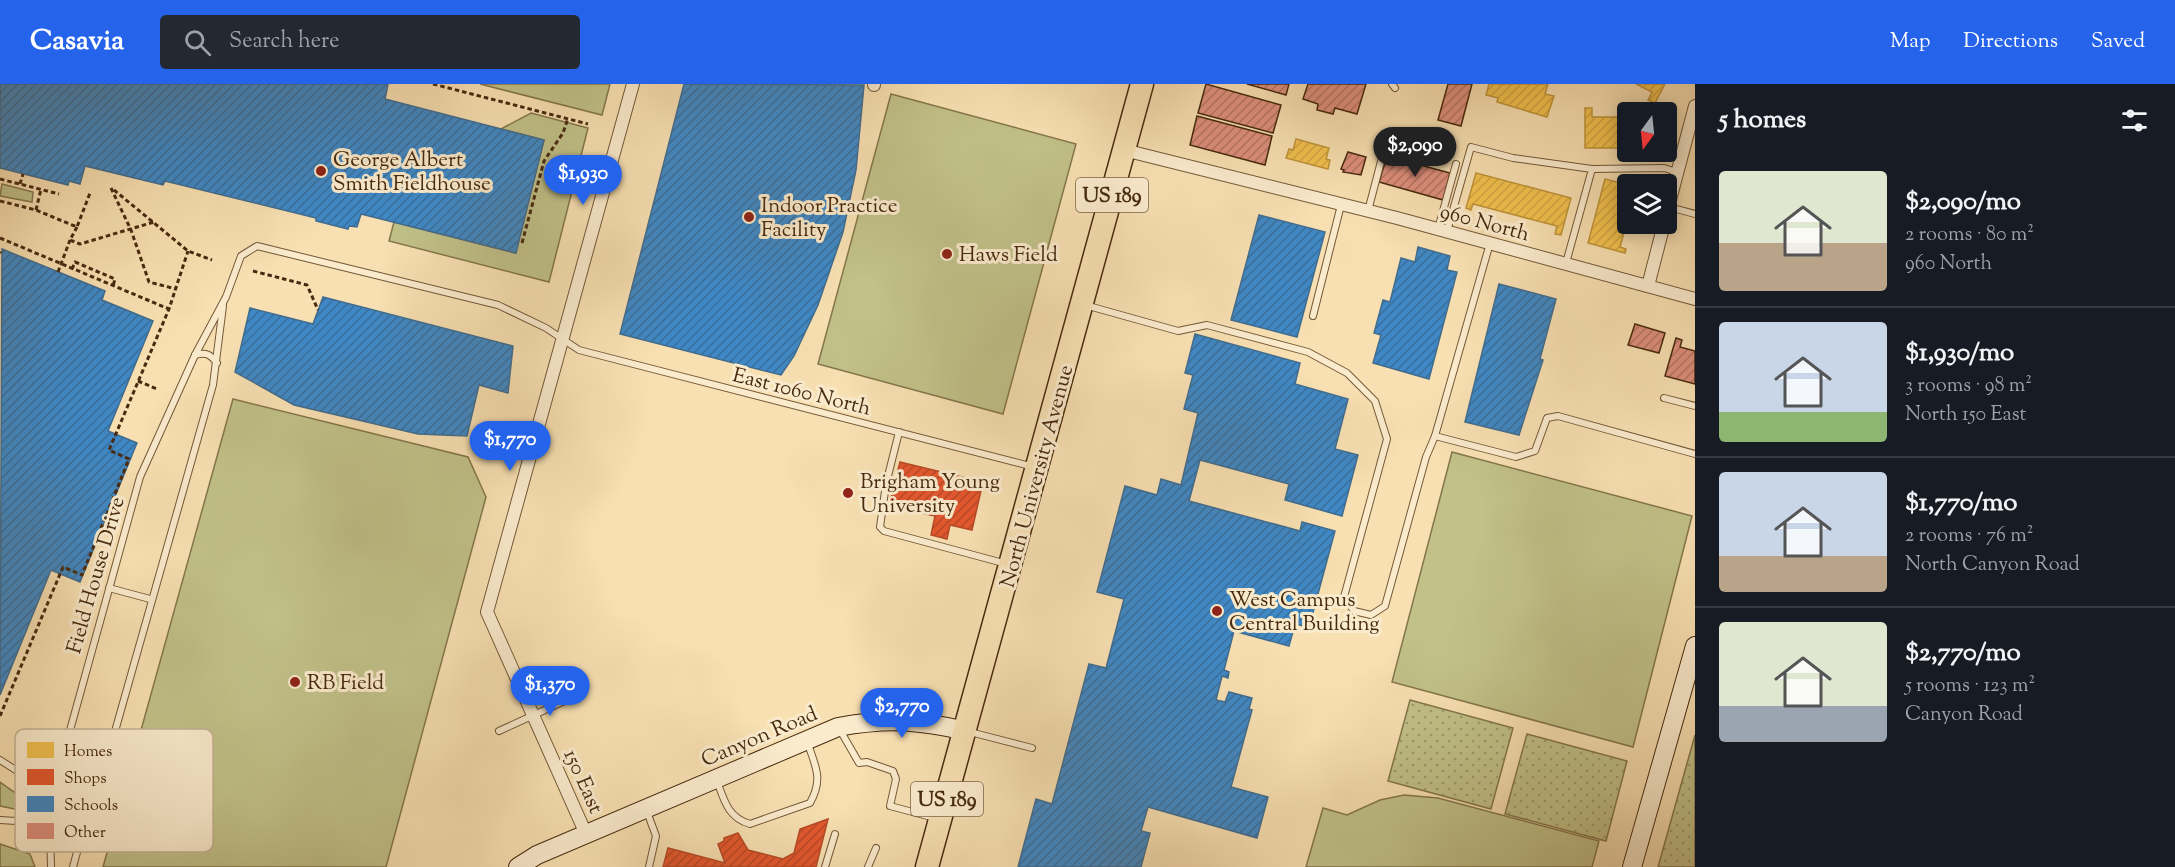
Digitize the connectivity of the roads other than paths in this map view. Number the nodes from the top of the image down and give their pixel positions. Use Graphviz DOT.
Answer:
graph roads {
  1 [pos="633,84"];
  2 [pos="1142,84"];
  3 [pos="1695,106"];
  4 [pos="1385,146"];
  5 [pos="1124,150"];
  6 [pos="1456,164"];
  7 [pos="1592,169"];
  8 [pos="1678,172"];
  9 [pos="1677,176"];
  10 [pos="1342,204"];
  11 [pos="1368,211"];
  12 [pos="1677,212"];
  13 [pos="1695,214"];
  14 [pos="1442,230"];
  15 [pos="1661,234"];
  16 [pos="1490,243"];
  17 [pos="1566,264"];
  18 [pos="1648,286"];
  19 [pos="226,297"];
  20 [pos="1695,299"];
  21 [pos="1083,304"];
  22 [pos="1313,316"];
  23 [pos="562,337"];
  24 [pos="195,355"];
  25 [pos="217,364"];
  26 [pos="1664,398"];
  27 [pos="1695,406"];
  28 [pos="899,432"];
  29 [pos="1435,436"];
  30 [pos="1695,454"];
  31 [pos="1038,468"];
  32 [pos="1011,565"];
  33 [pos="109,588"];
  34 [pos="150,599"];
  35 [pos="1695,646"];
  36 [pos="571,698"];
  37 [pos="533,715"];
  38 [pos="838,727"];
  39 [pos="69,729"];
  40 [pos="115,729"];
  41 [pos="499,731"];
  42 [pos="966,731"];
  43 [pos="806,741"];
  44 [pos="1032,748"];
  45 [pos="0,760"];
  46 [pos="15,770"];
  47 [pos="716,779"];
  48 [pos="646,809"];
  49 [pos="941,819"];
  50 [pos="0,820"];
  51 [pos="15,822"];
  52 [pos="586,834"];
  53 [pos="836,834"];
  54 [pos="876,848"];
  55 [pos="50,852"];
  56 [pos="77,852"];
  57 [pos="538,861"];
  58 [pos="51,867"];
  59 [pos="73,867"];
  60 [pos="518,867"];
  61 [pos="649,867"];
  62 [pos="825,867"];
  63 [pos="868,867"];
  64 [pos="927,867"];
  65 [pos="1632,867"];
  1 -- 23 [label="street"];
  2 -- 5 [label="highway, North University Avenue / US 189"];
  3 -- 8 [label="street"];
  4 -- 11 [label="lane"];
  5 -- 10 [label="street, 960 North"];
  5 -- 21 [label="highway, North University Avenue / US 189"];
  6 -- 14 [label="lane"];
  7 -- 8 [label="lane"];
  7 -- 14 [label="lane"];
  7 -- 17 [label="lane"];
  8 -- 9 [label="street"];
  10 -- 11 [label="street, 960 North"];
  10 -- 22 [label="lane"];
  11 -- 14 [label="street, 960 North"];
  12 -- 13 [label="lane"];
  14 -- 16 [label="street, 960 North"];
  15 -- 18 [label="street"];
  16 -- 17 [label="street, 960 North"];
  16 -- 29 [label="lane"];
  17 -- 18 [label="street, 960 North"];
  18 -- 20 [label="street, 960 North"];
  19 -- 23 [label="lane, Field House Drive"];
  19 -- 24 [label="lane, Field House Drive"];
  19 -- 25 [label="lane, Field House Drive"];
  21 -- 29 [label="lane"];
  21 -- 31 [label="highway, North University Avenue / US 189"];
  23 -- 28 [label="lane, East 1060 North"];
  23 -- 37 [label="street, 150 East"];
  24 -- 25 [label="lane"];
  24 -- 33 [label="lane, Field House Drive"];
  25 -- 34 [label="lane, Field House Drive"];
  26 -- 27 [label="lane"];
  28 -- 31 [label="lane, East 1060 North"];
  28 -- 32 [label="lane"];
  29 -- 30 [label="lane"];
  31 -- 32 [label="highway, North University Avenue / US 189"];
  32 -- 42 [label="highway, North University Avenue / US 189"];
  33 -- 34 [label="lane"];
  33 -- 39 [label="lane, Field House Drive"];
  34 -- 40 [label="lane, Field House Drive"];
  35 -- 65 [label="main road"];
  36 -- 37 [label="lane"];
  37 -- 41 [label="lane"];
  37 -- 52 [label="street, 150 East"];
  38 -- 42 [label="main road, Canyon Road"];
  38 -- 43 [label="main road, Canyon Road"];
  38 -- 49 [label="lane"];
  42 -- 44 [label="lane, Canyon Road"];
  42 -- 49 [label="highway, North University Avenue / US 189"];
  43 -- 47 [label="main road, Canyon Road"];
  43 -- 47 [label="lane"];
  45 -- 46 [label="lane"];
  47 -- 48 [label="main road, Canyon Road"];
  48 -- 52 [label="main road, Canyon Road"];
  48 -- 61 [label="lane"];
  49 -- 64 [label="highway, North University Avenue / US 189"];
  50 -- 51 [label="lane"];
  52 -- 57 [label="main road, Canyon Road"];
  53 -- 62 [label="lane"];
  54 -- 63 [label="lane"];
  55 -- 58 [label="lane"];
  56 -- 59 [label="lane, Field House Drive"];
  57 -- 60 [label="main road, Canyon Road"];
}
